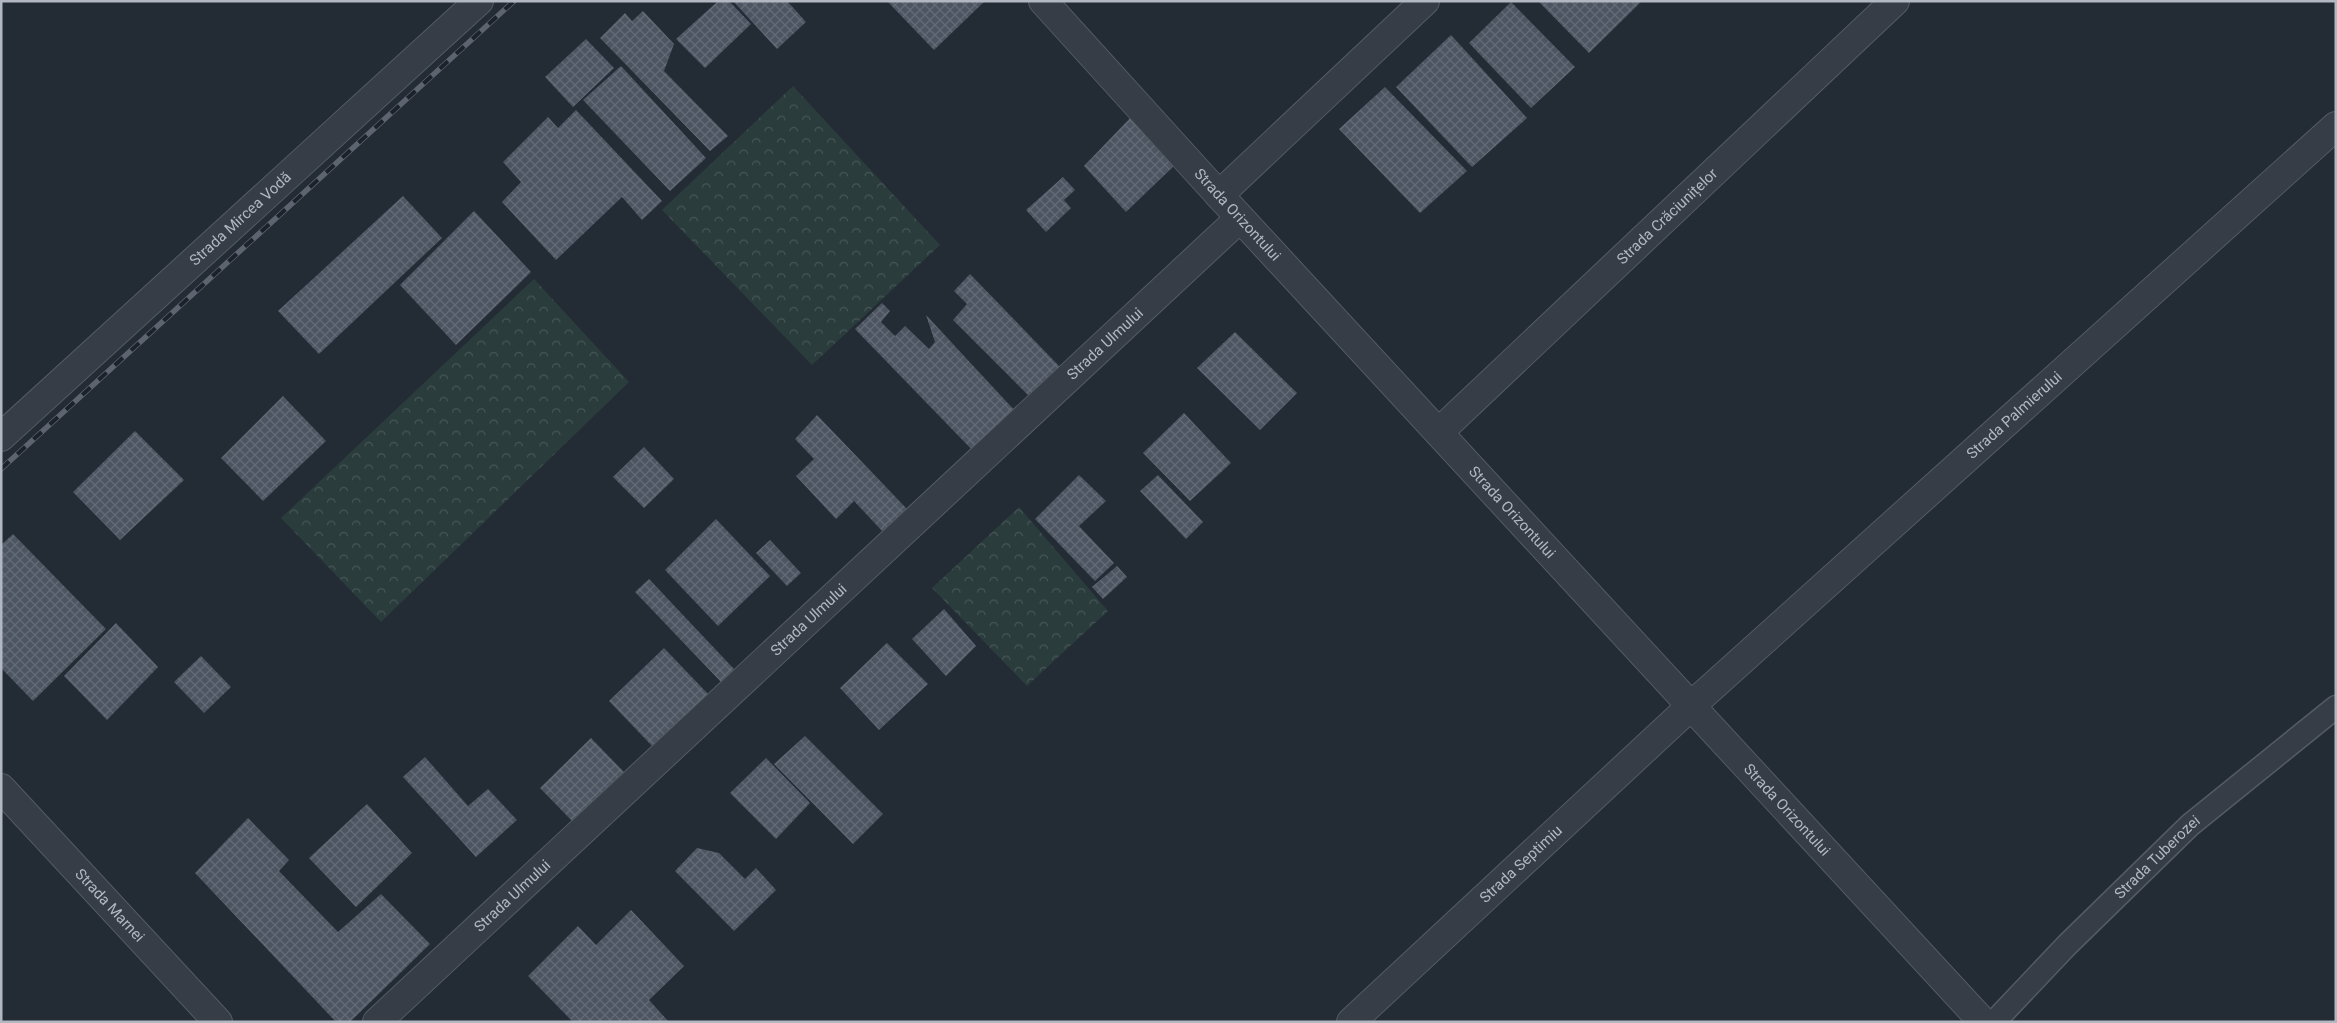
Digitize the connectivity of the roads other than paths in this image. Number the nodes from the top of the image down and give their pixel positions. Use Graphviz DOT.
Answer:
graph roads {
  1 [pos="479,1"];
  2 [pos="1043,1"];
  3 [pos="1425,1"];
  4 [pos="1895,1"];
  5 [pos="2336,126"];
  6 [pos="1219,195"];
  7 [pos="1240,218"];
  8 [pos="1438,432"];
  9 [pos="1,437"];
  10 [pos="1692,705"];
  11 [pos="2336,707"];
  12 [pos="1,788"];
  13 [pos="218,1022"];
  14 [pos="377,1022"];
  15 [pos="1351,1022"];
  16 [pos="1983,1022"];
  17 [pos="1994,1022"];
  1 -- 9 [label="street, Strada Mircea Vodă"];
  2 -- 6 [label="street, Strada Orizontului"];
  3 -- 6 [label="street"];
  4 -- 8 [label="street, Strada Crăciunițelor"];
  5 -- 10 [label="street, Strada Palmierului"];
  6 -- 7 [label="street, Strada Orizontului"];
  7 -- 8 [label="street, Strada Orizontului"];
  7 -- 14 [label="street, Strada Ulmului"];
  8 -- 10 [label="street, Strada Orizontului"];
  10 -- 15 [label="street, Strada Septimiu"];
  10 -- 16 [label="street, Strada Orizontului"];
  11 -- 17 [label="lane, Strada Tuberozei"];
  12 -- 13 [label="street, Strada Marnei"];
}
